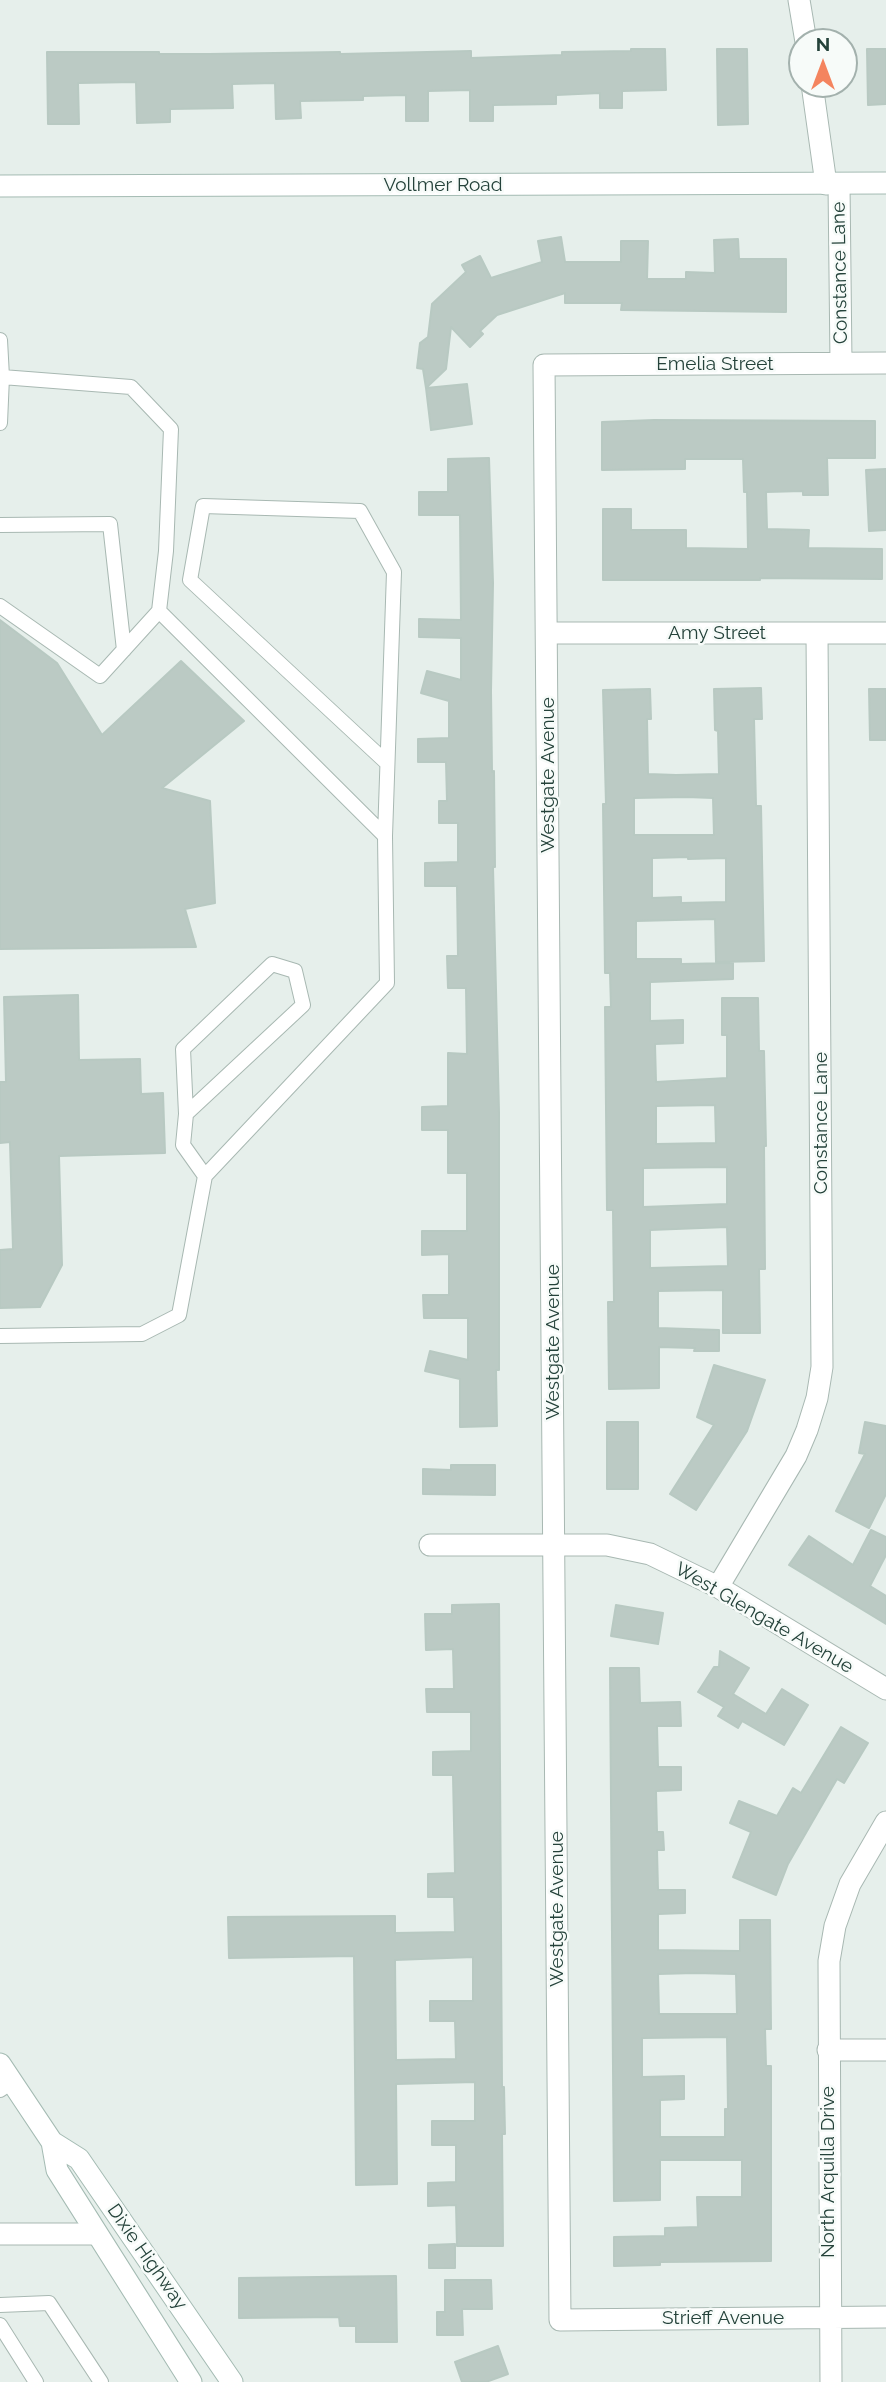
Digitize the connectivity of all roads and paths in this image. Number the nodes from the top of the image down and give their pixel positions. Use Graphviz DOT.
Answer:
graph roads {
  1 [pos="799,0"];
  2 [pos="804,28"];
  3 [pos="815,98"];
  4 [pos="886,183"];
  5 [pos="832,184"];
  6 [pos="0,186"];
  7 [pos="0,340"];
  8 [pos="841,363"];
  9 [pos="886,363"];
  10 [pos="544,365"];
  11 [pos="2,377"];
  12 [pos="0,423"];
  13 [pos="0,525"];
  14 [pos="0,606"];
  15 [pos="159,611"];
  16 [pos="547,633"];
  17 [pos="817,633"];
  18 [pos="886,633"];
  19 [pos="124,650"];
  20 [pos="387,763"];
  21 [pos="385,836"];
  22 [pos="186,1114"];
  23 [pos="205,1176"];
  24 [pos="0,1336"];
  25 [pos="430,1545"];
  26 [pos="554,1546"];
  27 [pos="718,1587"];
  28 [pos="886,1689"];
  29 [pos="886,1822"];
  30 [pos="828,2050"];
  31 [pos="886,2050"];
  32 [pos="0,2064"];
  33 [pos="6,2086"];
  34 [pos="52,2143"];
  35 [pos="0,2234"];
  36 [pos="96,2234"];
  37 [pos="0,2305"];
  38 [pos="829,2317"];
  39 [pos="886,2317"];
  40 [pos="560,2319"];
  41 [pos="0,2325"];
  42 [pos="36,2382"];
  43 [pos="102,2382"];
  44 [pos="191,2382"];
  45 [pos="232,2382"];
  46 [pos="831,2382"];
  1 -- 2 [label="street"];
  3 -- 5 [label="street, Constance Lane"];
  4 -- 5 [label="street, Vollmer Road"];
  5 -- 6 [label="street, Vollmer Road"];
  5 -- 8 [label="street, Constance Lane"];
  7 -- 11 [label="lane"];
  8 -- 9 [label="street, Emelia Street"];
  8 -- 10 [label="street, Emelia Street"];
  10 -- 16 [label="street, Westgate Avenue"];
  11 -- 12 [label="lane"];
  11 -- 15 [label="lane"];
  13 -- 19 [label="lane"];
  14 -- 19 [label="lane"];
  15 -- 19 [label="lane"];
  15 -- 21 [label="lane"];
  16 -- 17 [label="street, Amy Street"];
  16 -- 26 [label="street, Westgate Avenue"];
  17 -- 18 [label="street, Amy Street"];
  17 -- 27 [label="street, Constance Lane"];
  20 -- 20 [label="lane"];
  20 -- 21 [label="lane"];
  21 -- 23 [label="lane"];
  22 -- 22 [label="lane"];
  22 -- 23 [label="lane"];
  23 -- 24 [label="lane"];
  25 -- 26 [label="street, West Glengate Avenue"];
  26 -- 27 [label="street, West Glengate Avenue"];
  26 -- 40 [label="street, Westgate Avenue"];
  27 -- 28 [label="street, West Glengate Avenue"];
  29 -- 30 [label="street, North Arquilla Drive"];
  30 -- 31 [label="street"];
  30 -- 38 [label="street, North Arquilla Drive"];
  32 -- 33 [label="street, Dixie Highway"];
  33 -- 34 [label="street, Dixie Highway"];
  34 -- 36 [label="street, Dixie Highway"];
  34 -- 45 [label="street, Dixie Highway"];
  35 -- 36 [label="street"];
  36 -- 44 [label="street, Dixie Highway"];
  37 -- 43 [label="lane"];
  38 -- 39 [label="street, Strieff Avenue"];
  38 -- 40 [label="street, Strieff Avenue"];
  38 -- 46 [label="street, North Arquilla Drive"];
  41 -- 42 [label="lane"];
}
